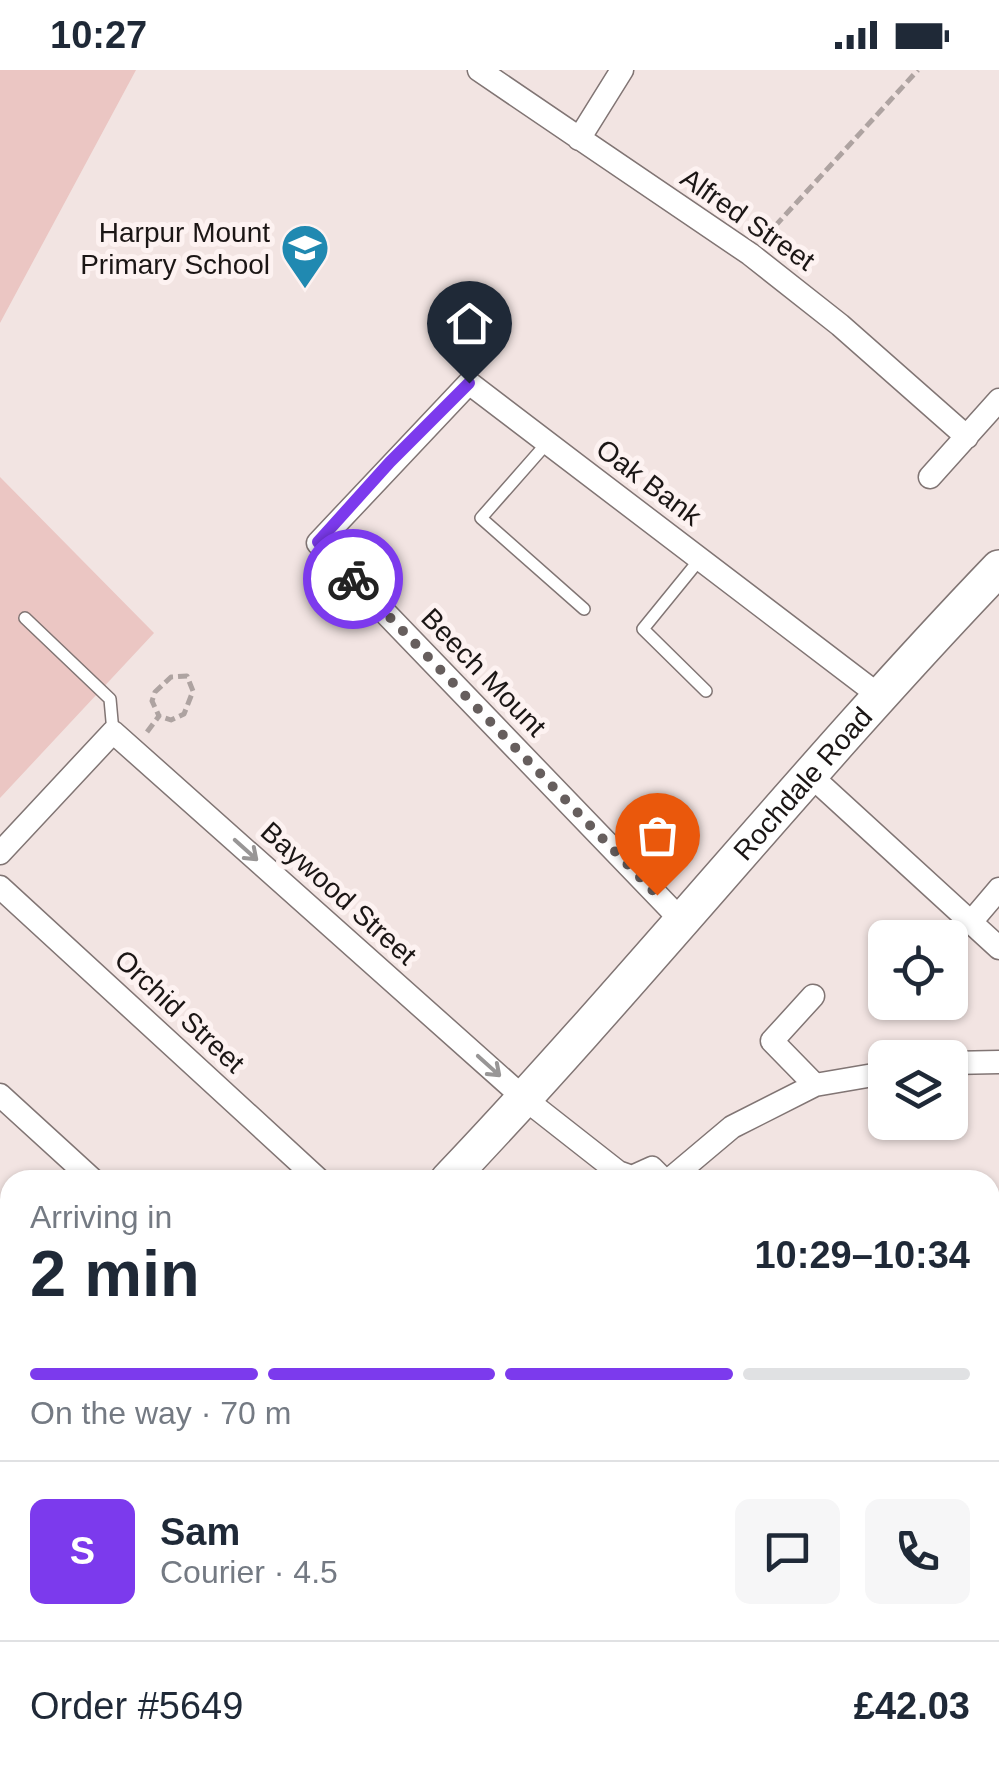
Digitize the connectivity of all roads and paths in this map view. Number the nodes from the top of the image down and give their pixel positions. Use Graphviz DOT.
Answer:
graph roads {
  1 [pos="479,70"];
  2 [pos="622,70"];
  3 [pos="918,70"];
  4 [pos="580,139"];
  5 [pos="750,254"];
  6 [pos="999,400"];
  7 [pos="966,437"];
  8 [pos="547,443"];
  9 [pos="390,462"];
  10 [pos="930,477"];
  11 [pos="700,559"];
  12 [pos="994,582"];
  13 [pos="584,609"];
  14 [pos="25,618"];
  15 [pos="706,690"];
  16 [pos="881,697"];
  17 [pos="160,716"];
  18 [pos="113,732"];
  19 [pos="134,750"];
  20 [pos="810,775"];
  21 [pos="0,853"];
  22 [pos="0,887"];
  23 [pos="999,889"];
  24 [pos="683,922"];
  25 [pos="971,922"];
  26 [pos="999,948"];
  27 [pos="812,996"];
  28 [pos="999,1062"];
  29 [pos="968,1063"];
  30 [pos="868,1076"];
  31 [pos="815,1085"];
  32 [pos="0,1095"];
  33 [pos="526,1098"];
  34 [pos="81,1170"];
  35 [pos="308,1170"];
  36 [pos="458,1170"];
  37 [pos="616,1170"];
  38 [pos="678,1170"];
  1 -- 4 [label="street, Alfred Street"];
  2 -- 4 [label="street"];
  3 -- 5 [label="path"];
  4 -- 5 [label="street, Alfred Street"];
  5 -- 7 [label="street, Alfred Street"];
  6 -- 7 [label="street"];
  7 -- 10 [label="street"];
  8 -- 9 [label="street, Oak Bank"];
  8 -- 11 [label="street, Oak Bank"];
  8 -- 13 [label="lane"];
  9 -- 24 [label="street, Beech Mount"];
  11 -- 15 [label="lane"];
  11 -- 16 [label="street, Oak Bank"];
  12 -- 16 [label="main road, Rochdale Road"];
  14 -- 18 [label="lane"];
  16 -- 20 [label="main road, Rochdale Road"];
  17 -- 17 [label="path"];
  17 -- 19 [label="path"];
  18 -- 19 [label="street, Baywood Street"];
  18 -- 21 [label="street"];
  19 -- 33 [label="street, Baywood Street, one-way"];
  20 -- 24 [label="main road, Rochdale Road"];
  20 -- 25 [label="street"];
  22 -- 35 [label="street, Orchid Street"];
  23 -- 25 [label="street"];
  24 -- 33 [label="main road, Rochdale Road"];
  25 -- 26 [label="street"];
  27 -- 31 [label="street"];
  28 -- 29 [label="street"];
  30 -- 31 [label="street"];
  31 -- 38 [label="street"];
  32 -- 34 [label="street"];
  33 -- 36 [label="main road, Rochdale Road"];
  33 -- 37 [label="street, Baywood Street"];
}
